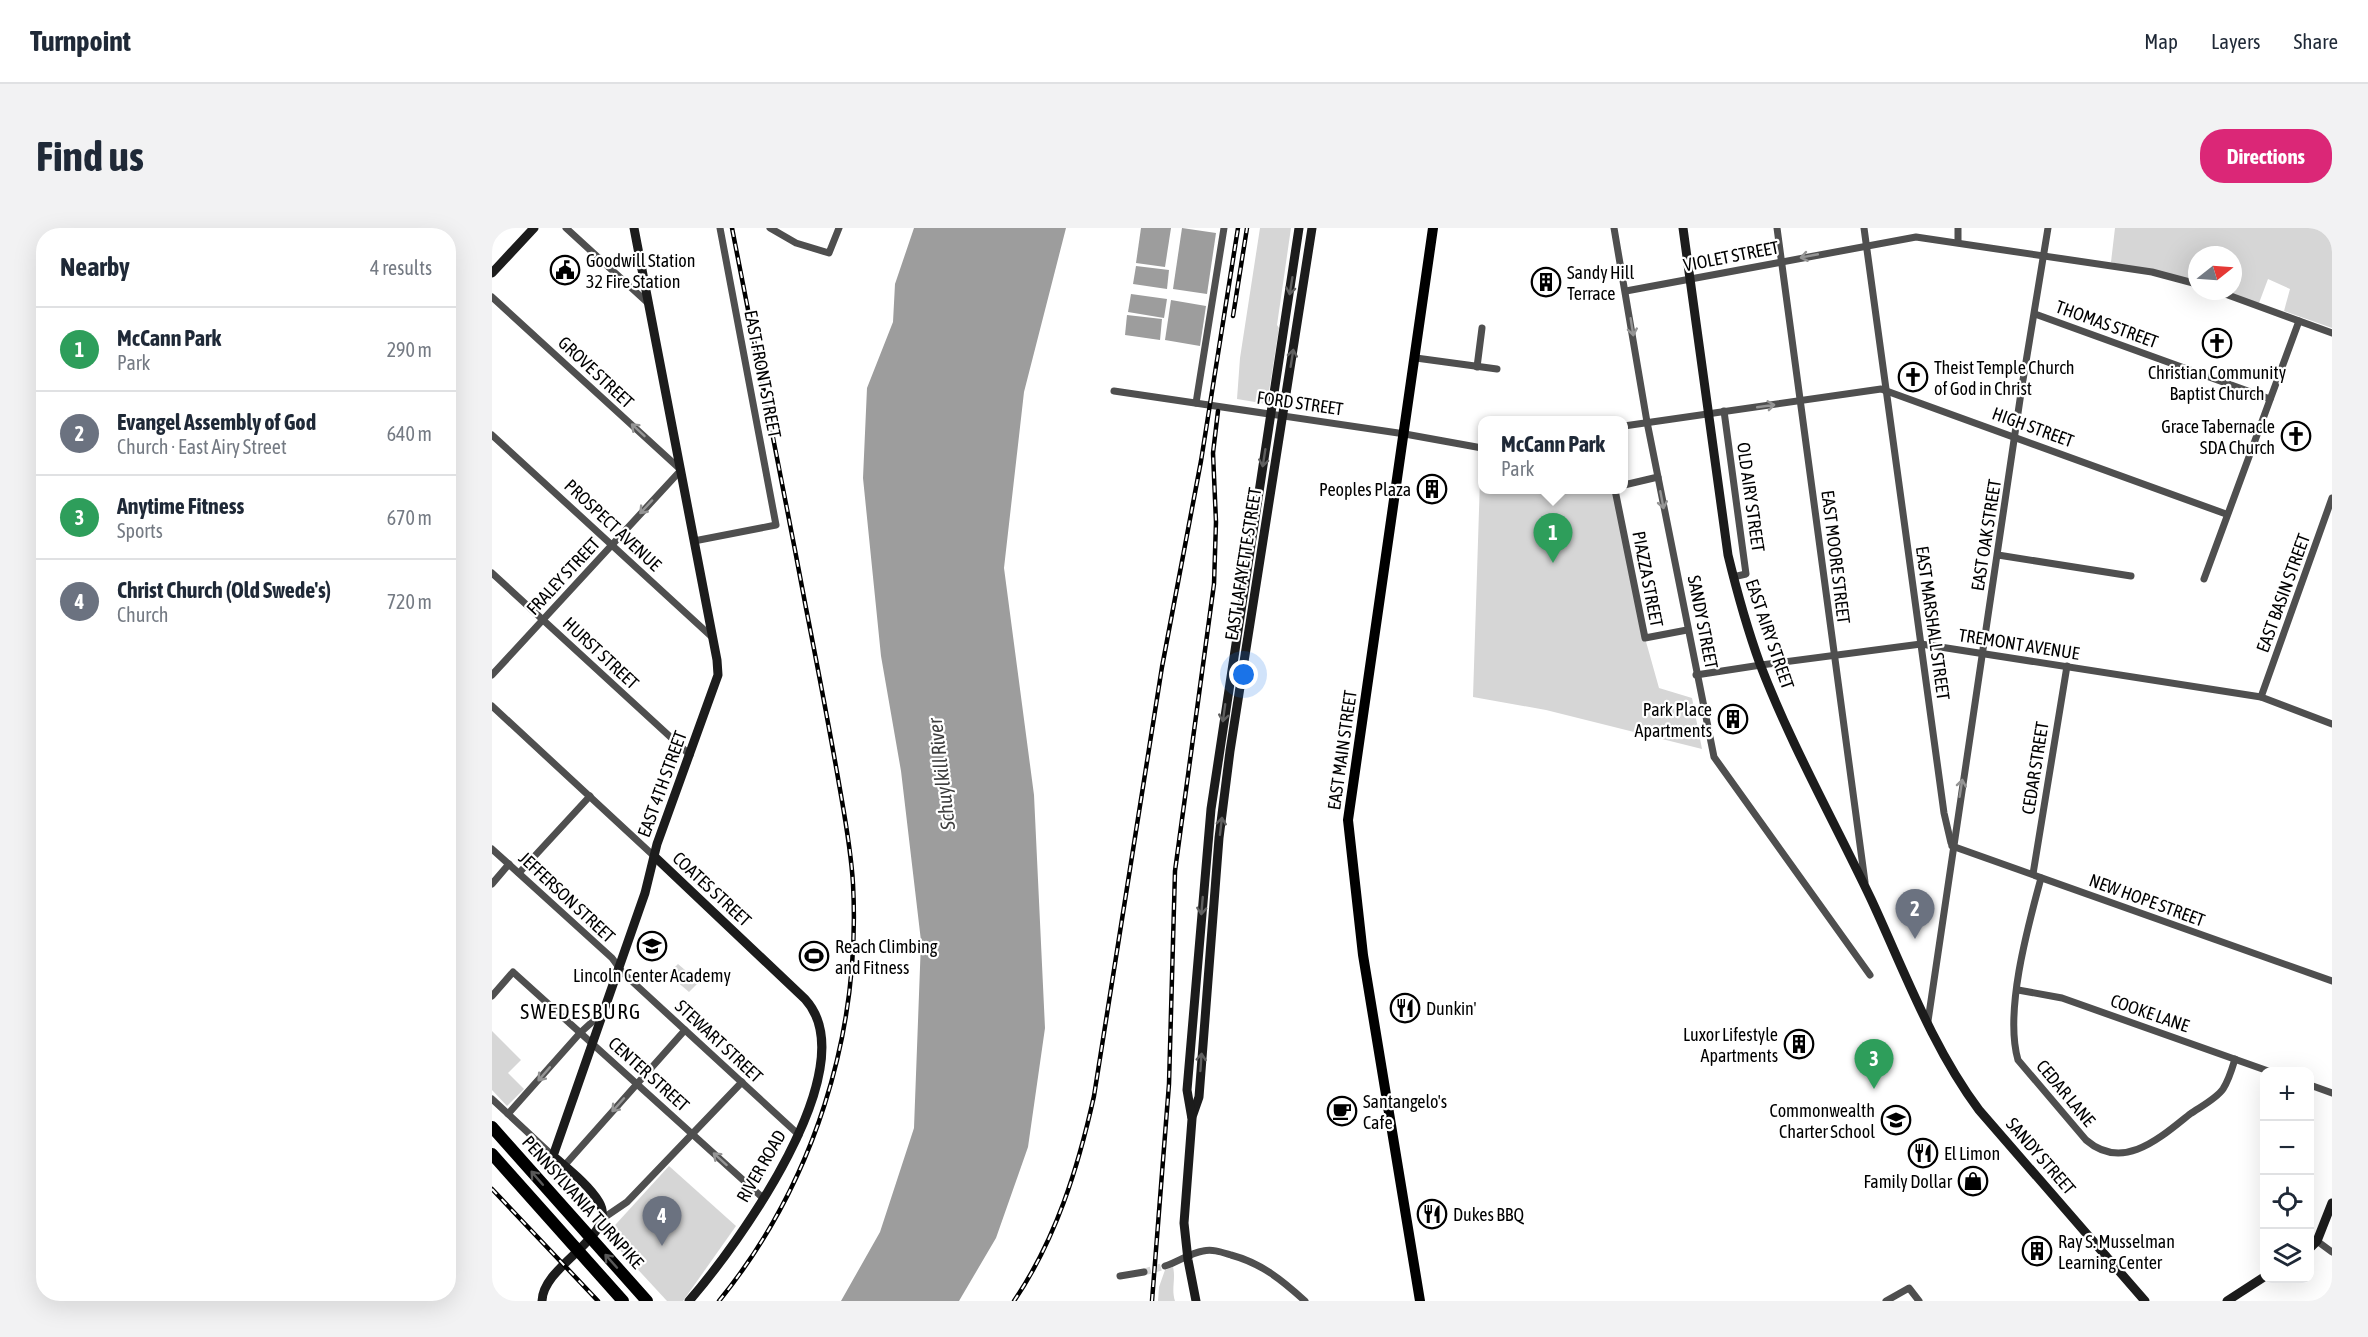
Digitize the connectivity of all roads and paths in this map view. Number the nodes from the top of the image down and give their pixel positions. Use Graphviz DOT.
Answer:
graph roads {
  1 [pos="534,228"];
  2 [pos="566,228"];
  3 [pos="634,228"];
  4 [pos="720,228"];
  5 [pos="770,228"];
  6 [pos="839,228"];
  7 [pos="1224,228"];
  8 [pos="1299,228"];
  9 [pos="1312,228"];
  10 [pos="1433,228"];
  11 [pos="1614,228"];
  12 [pos="1683,228"];
  13 [pos="1777,228"];
  14 [pos="1864,228"];
  15 [pos="1958,228"];
  16 [pos="2048,228"];
  17 [pos="1958,242"];
  18 [pos="1867,245"];
  19 [pos="2044,256"];
  20 [pos="1782,262"];
  21 [pos="492,273"];
  22 [pos="1689,279"];
  23 [pos="2188,282"];
  24 [pos="1626,291"];
  25 [pos="492,297"];
  26 [pos="2242,300"];
  27 [pos="649,304"];
  28 [pos="2035,314"];
  29 [pos="2299,321"];
  30 [pos="1482,328"];
  31 [pos="2332,333"];
  32 [pos="1416,358"];
  33 [pos="1477,367"];
  34 [pos="1497,369"];
  35 [pos="1887,391"];
  36 [pos="1113,392"];
  37 [pos="2270,399"];
  38 [pos="1801,401"];
  39 [pos="1196,404"];
  40 [pos="1724,411"];
  41 [pos="1708,413"];
  42 [pos="1271,415"];
  43 [pos="1282,416"];
  44 [pos="1647,422"];
  45 [pos="1628,425"];
  46 [pos="1405,434"];
  47 [pos="492,435"];
  48 [pos="2016,437"];
  49 [pos="1728,438"];
  50 [pos="1712,439"];
  51 [pos="1478,447"];
  52 [pos="681,470"];
  53 [pos="1658,477"];
  54 [pos="1628,484"];
  55 [pos="1616,494"];
  56 [pos="2332,498"];
  57 [pos="2226,514"];
  58 [pos="694,541"];
  59 [pos="612,545"];
  60 [pos="1998,555"];
  61 [pos="492,573"];
  62 [pos="2131,576"];
  63 [pos="1733,577"];
  64 [pos="2204,579"];
  65 [pos="543,620"];
  66 [pos="1687,630"];
  67 [pos="713,638"];
  68 [pos="1921,644"];
  69 [pos="1983,655"];
  70 [pos="1834,656"];
  71 [pos="1761,665"];
  72 [pos="2067,666"];
  73 [pos="492,675"];
  74 [pos="1696,675"];
  75 [pos="2261,697"];
  76 [pos="492,706"];
  77 [pos="2332,724"];
  78 [pos="690,755"];
  79 [pos="591,796"];
  80 [pos="1952,846"];
  81 [pos="492,849"];
  82 [pos="655,857"];
  83 [pos="509,864"];
  84 [pos="519,873"];
  85 [pos="2033,874"];
  86 [pos="2041,878"];
  87 [pos="492,884"];
  88 [pos="1866,890"];
  89 [pos="619,968"];
  90 [pos="1870,975"];
  91 [pos="2332,981"];
  92 [pos="2018,990"];
  93 [pos="492,996"];
  94 [pos="805,999"];
  95 [pos="604,1012"];
  96 [pos="1928,1021"];
  97 [pos="685,1030"];
  98 [pos="580,1033"];
  99 [pos="592,1044"];
  100 [pos="2235,1059"];
  101 [pos="2260,1067"];
  102 [pos="742,1082"];
  103 [pos="637,1084"];
  104 [pos="2314,1086"];
  105 [pos="2332,1093"];
  106 [pos="492,1099"];
  107 [pos="508,1114"];
  108 [pos="1192,1119"];
  109 [pos="492,1127"];
  110 [pos="692,1134"];
  111 [pos="799,1135"];
  112 [pos="492,1154"];
  113 [pos="553,1156"];
  114 [pos="564,1166"];
  115 [pos="764,1199"];
  116 [pos="2332,1203"];
  117 [pos="602,1219"];
  118 [pos="2314,1242"];
  119 [pos="2314,1244"];
  120 [pos="2332,1252"];
  121 [pos="1165,1266"];
  122 [pos="1144,1272"];
  123 [pos="1120,1275"];
  124 [pos="2260,1280"];
  125 [pos="542,1301"];
  126 [pos="623,1301"];
  127 [pos="647,1301"];
  128 [pos="689,1301"];
  129 [pos="1196,1301"];
  130 [pos="1305,1301"];
  131 [pos="1420,1301"];
  132 [pos="1886,1301"];
  133 [pos="1919,1301"];
  134 [pos="2145,1301"];
  135 [pos="2227,1301"];
  1 -- 21 [label="main road"];
  2 -- 27 [label="street"];
  3 -- 27 [label="main road, EAST 4TH STREET"];
  4 -- 58 [label="street, EAST FRONT STREET"];
  5 -- 6 [label="street"];
  7 -- 39 [label="street"];
  8 -- 42 [label="main road, EAST LAFAYETTE STREET, one-way"];
  43 -- 9 [label="main road, EAST LAFAYETTE STREET, one-way"];
  10 -- 32 [label="main road, EAST MAIN STREET"];
  11 -- 24 [label="street, SANDY STREET"];
  12 -- 22 [label="main road, EAST AIRY STREET"];
  13 -- 20 [label="street, EAST MOORE STREET"];
  14 -- 18 [label="street, EAST MARSHALL STREET"];
  15 -- 17 [label="street"];
  16 -- 19 [label="street, EAST OAK STREET"];
  17 -- 18 [label="street, VIOLET STREET"];
  17 -- 19 [label="street, VIOLET STREET"];
  18 -- 20 [label="street, VIOLET STREET, one-way"];
  18 -- 35 [label="street, EAST MARSHALL STREET"];
  19 -- 23 [label="street, VIOLET STREET"];
  19 -- 28 [label="street, EAST OAK STREET"];
  20 -- 22 [label="street, VIOLET STREET"];
  20 -- 38 [label="street, EAST MOORE STREET"];
  22 -- 24 [label="street, VIOLET STREET"];
  22 -- 41 [label="main road, EAST AIRY STREET"];
  24 -- 44 [label="street, SANDY STREET, one-way"];
  52 -- 25 [label="street, GROVE STREET, one-way"];
  26 -- 29 [label="street"];
  27 -- 52 [label="main road, EAST 4TH STREET"];
  28 -- 37 [label="street, THOMAS STREET"];
  28 -- 48 [label="street, EAST OAK STREET"];
  29 -- 31 [label="street"];
  29 -- 37 [label="street"];
  30 -- 33 [label="street"];
  32 -- 33 [label="street"];
  32 -- 46 [label="main road, EAST MAIN STREET"];
  33 -- 34 [label="street"];
  35 -- 38 [label="street, HIGH STREET"];
  35 -- 48 [label="street, HIGH STREET"];
  35 -- 68 [label="street, EAST MARSHALL STREET"];
  36 -- 39 [label="street, FORD STREET"];
  37 -- 57 [label="street"];
  40 -- 38 [label="street, HIGH STREET, one-way"];
  38 -- 70 [label="street, EAST MOORE STREET"];
  39 -- 42 [label="street, FORD STREET"];
  40 -- 41 [label="street, HIGH STREET"];
  40 -- 49 [label="street, OLD AIRY STREET"];
  41 -- 44 [label="street, HIGH STREET"];
  41 -- 50 [label="main road, EAST AIRY STREET"];
  42 -- 43 [label="street, FORD STREET"];
  42 -- 108 [label="main road, EAST LAFAYETTE STREET, one-way"];
  43 -- 46 [label="street, FORD STREET"];
  108 -- 43 [label="main road, EAST LAFAYETTE STREET, one-way"];
  44 -- 45 [label="street"];
  44 -- 53 [label="street, SANDY STREET"];
  46 -- 51 [label="street, FORD STREET"];
  46 -- 131 [label="main road, EAST MAIN STREET"];
  47 -- 59 [label="street, PROSPECT AVENUE"];
  48 -- 57 [label="street, HIGH STREET"];
  48 -- 60 [label="street, EAST OAK STREET"];
  49 -- 50 [label="street"];
  49 -- 63 [label="street, OLD AIRY STREET"];
  50 -- 63 [label="main road, EAST AIRY STREET"];
  52 -- 58 [label="main road, EAST 4TH STREET"];
  52 -- 59 [label="street, FRALEY STREET, one-way"];
  53 -- 54 [label="street"];
  53 -- 66 [label="street, SANDY STREET, one-way"];
  55 -- 66 [label="street, PIAZZA STREET"];
  56 -- 75 [label="street, EAST BASIN STREET"];
  57 -- 64 [label="street"];
  58 -- 67 [label="main road, EAST 4TH STREET"];
  59 -- 65 [label="street, FRALEY STREET"];
  59 -- 67 [label="street, PROSPECT AVENUE"];
  60 -- 62 [label="street"];
  60 -- 69 [label="street, EAST OAK STREET"];
  61 -- 65 [label="street, HURST STREET"];
  63 -- 71 [label="main road, EAST AIRY STREET"];
  65 -- 73 [label="street, FRALEY STREET"];
  65 -- 78 [label="street, HURST STREET"];
  66 -- 74 [label="street, SANDY STREET"];
  67 -- 78 [label="main road, EAST 4TH STREET"];
  68 -- 69 [label="street, TREMONT AVENUE"];
  68 -- 70 [label="street, TREMONT AVENUE"];
  68 -- 80 [label="street, EAST MARSHALL STREET"];
  69 -- 72 [label="street, TREMONT AVENUE"];
  80 -- 69 [label="street, EAST OAK STREET, one-way"];
  70 -- 71 [label="street, TREMONT AVENUE"];
  70 -- 88 [label="street, EAST MOORE STREET"];
  71 -- 74 [label="street, TREMONT AVENUE"];
  71 -- 88 [label="main road, EAST AIRY STREET"];
  72 -- 75 [label="street, TREMONT AVENUE"];
  72 -- 85 [label="street, CEDAR STREET"];
  74 -- 90 [label="street, SANDY STREET"];
  75 -- 77 [label="street, TREMONT AVENUE"];
  76 -- 79 [label="street, COATES STREET"];
  78 -- 82 [label="main road, EAST 4TH STREET"];
  79 -- 82 [label="street, COATES STREET"];
  79 -- 84 [label="street"];
  80 -- 85 [label="street, NEW HOPE STREET"];
  80 -- 96 [label="street, EAST MARSHALL STREET"];
  81 -- 83 [label="street, JEFFERSON STREET"];
  82 -- 89 [label="main road, EAST 4TH STREET"];
  82 -- 94 [label="main road, COATES STREET"];
  83 -- 84 [label="street, JEFFERSON STREET"];
  83 -- 87 [label="street"];
  84 -- 89 [label="street, JEFFERSON STREET"];
  85 -- 86 [label="street, NEW HOPE STREET"];
  86 -- 91 [label="street, NEW HOPE STREET"];
  86 -- 92 [label="street, CEDAR LANE"];
  88 -- 96 [label="main road, EAST AIRY STREET"];
  89 -- 95 [label="main road, EAST 4TH STREET"];
  89 -- 97 [label="street, STEWART STREET"];
  92 -- 100 [label="street, COOKE LANE"];
  92 -- 100 [label="street, CEDAR LANE"];
  93 -- 98 [label="street, CENTER STREET"];
  94 -- 111 [label="main road, RIVER ROAD"];
  95 -- 98 [label="street"];
  95 -- 99 [label="main road, EAST 4TH STREET"];
  96 -- 134 [label="main road, SANDY STREET"];
  97 -- 102 [label="street, STEWART STREET"];
  97 -- 103 [label="street"];
  98 -- 99 [label="street, CENTER STREET"];
  98 -- 107 [label="street, one-way"];
  99 -- 103 [label="street, CENTER STREET"];
  99 -- 113 [label="main road, EAST 4TH STREET"];
  100 -- 101 [label="street, COOKE LANE"];
  102 -- 110 [label="street"];
  102 -- 111 [label="street, STEWART STREET"];
  103 -- 110 [label="street, CENTER STREET"];
  103 -- 114 [label="street, one-way"];
  104 -- 105 [label="street"];
  106 -- 107 [label="street"];
  107 -- 113 [label="street"];
  108 -- 129 [label="main road, EAST LAFAYETTE STREET"];
  127 -- 109 [label="highway, PENNSYLVANIA TURNPIKE, one-way"];
  115 -- 110 [label="street, CENTER STREET, one-way"];
  110 -- 117 [label="street"];
  111 -- 115 [label="main road, RIVER ROAD"];
  112 -- 126 [label="highway, PENNSYLVANIA TURNPIKE"];
  113 -- 114 [label="main road"];
  114 -- 117 [label="main road"];
  115 -- 128 [label="main road, RIVER ROAD"];
  116 -- 118 [label="main road"];
  117 -- 125 [label="main road"];
  119 -- 120 [label="street"];
  121 -- 130 [label="street"];
  122 -- 123 [label="street"];
  124 -- 135 [label="main road"];
  132 -- 133 [label="street"];
}
